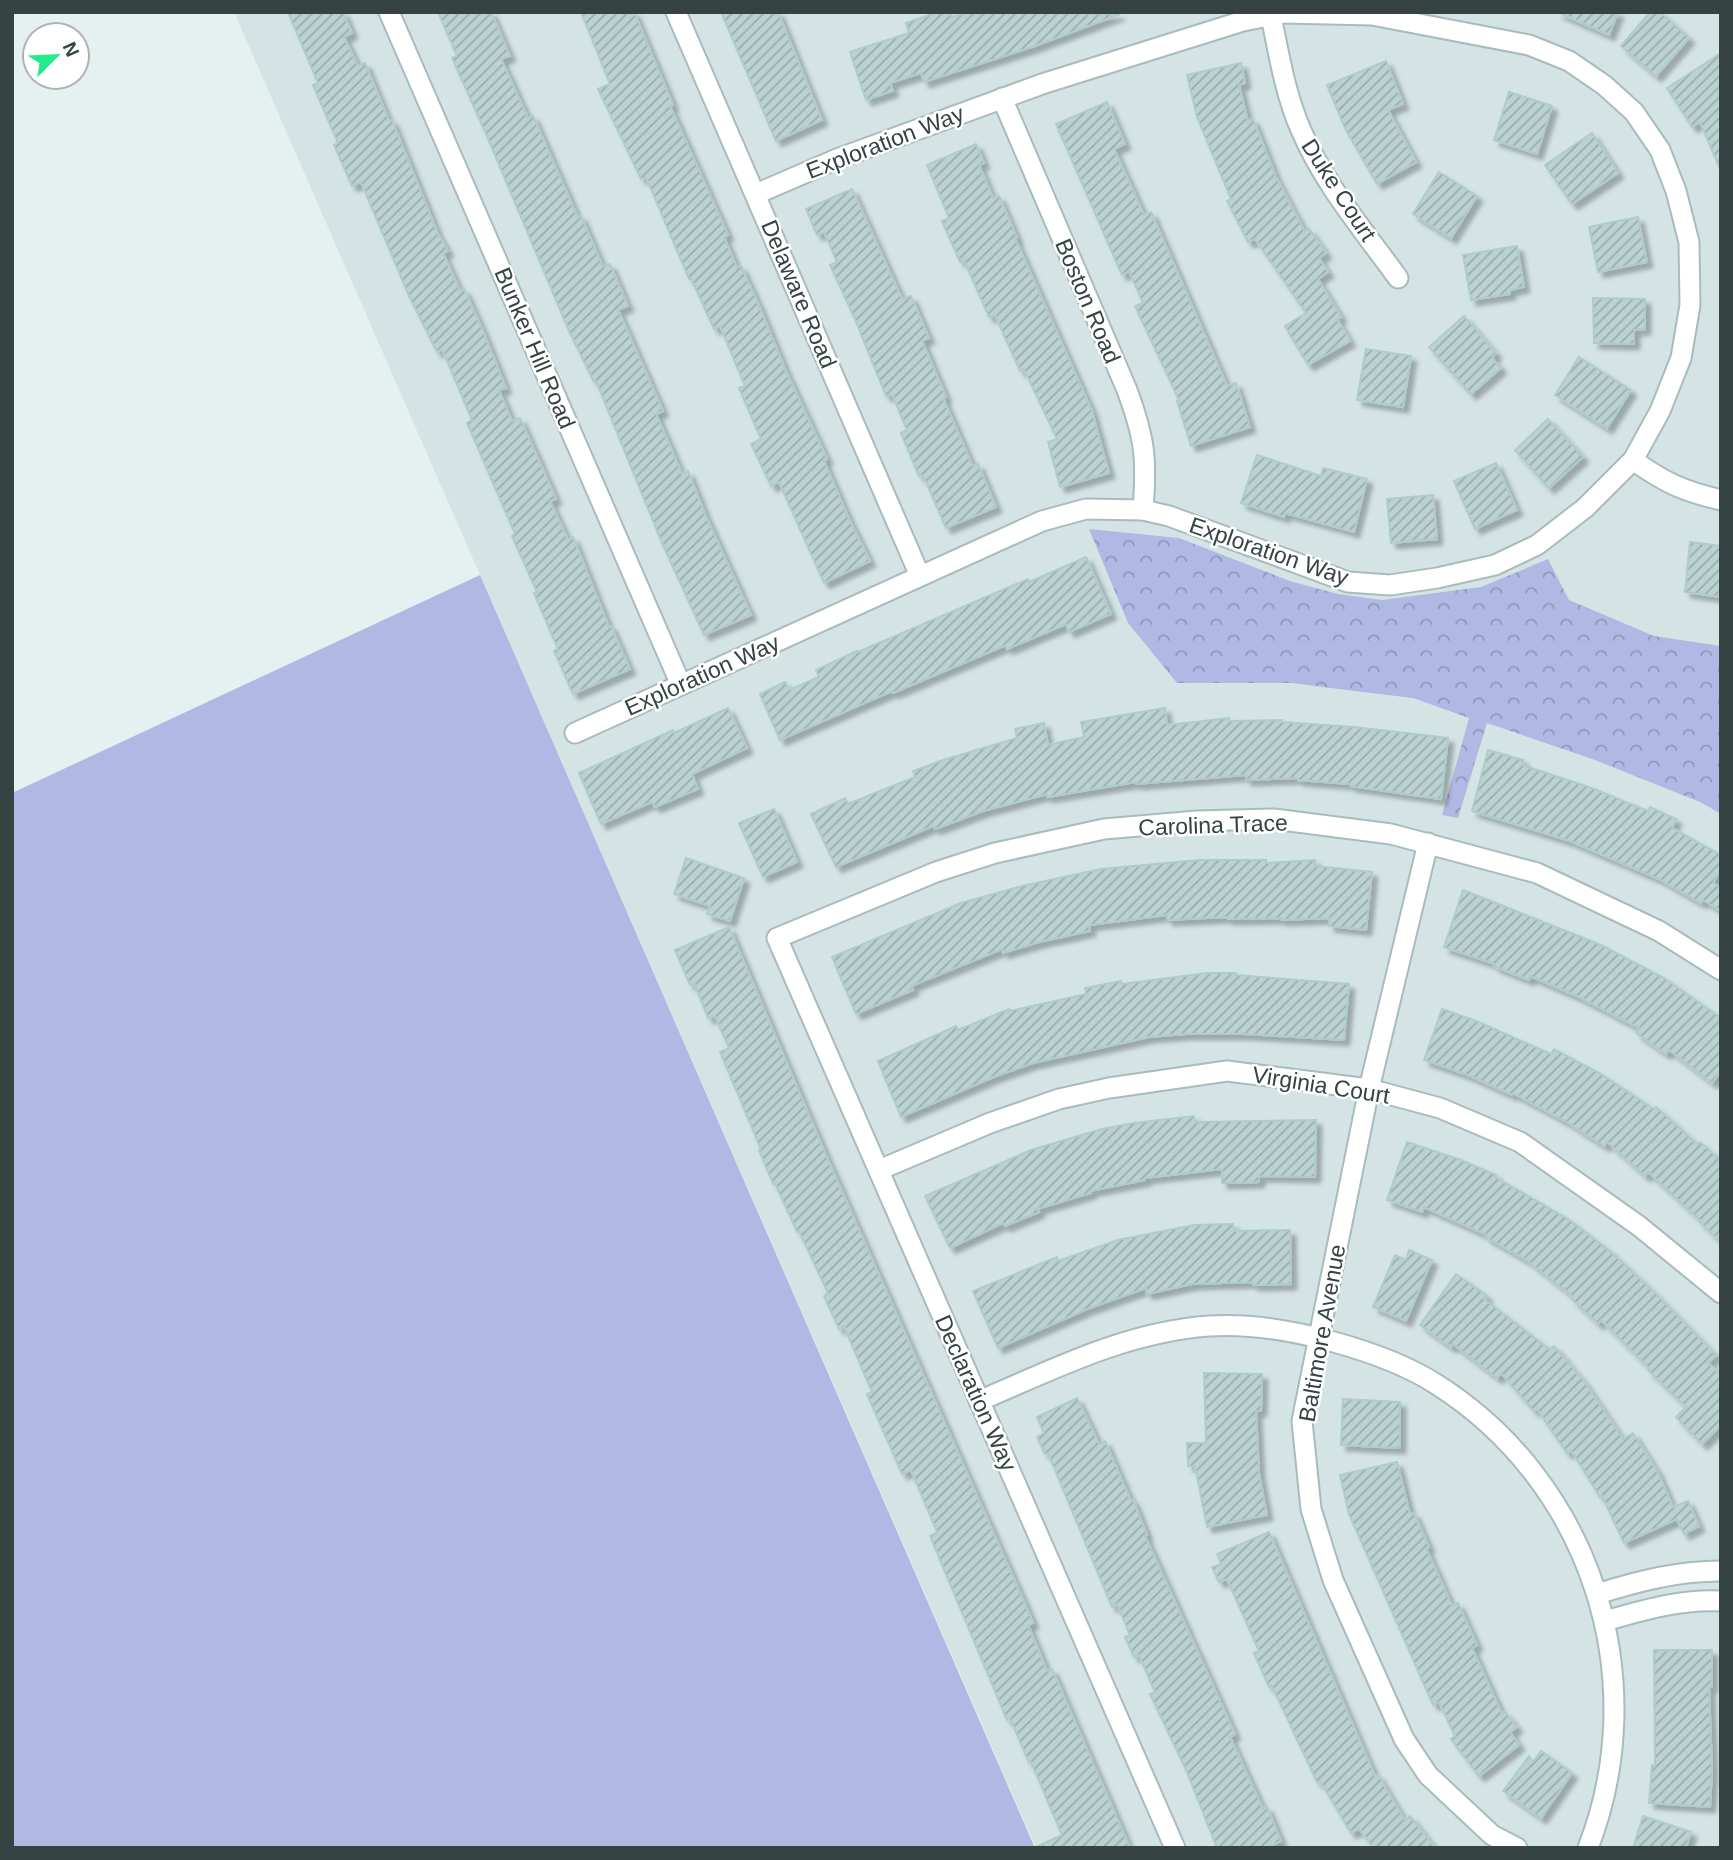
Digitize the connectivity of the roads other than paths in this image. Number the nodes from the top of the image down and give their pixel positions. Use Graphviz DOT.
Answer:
graph roads {
  1 [pos="389,12"];
  2 [pos="676,12"];
  3 [pos="1373,14"];
  4 [pos="1271,16"];
  5 [pos="1400,16"];
  6 [pos="1002,98"];
  7 [pos="756,194"];
  8 [pos="1398,278"];
  9 [pos="1633,460"];
  10 [pos="1721,500"];
  11 [pos="1143,510"];
  12 [pos="920,576"];
  13 [pos="681,685"];
  14 [pos="575,733"];
  15 [pos="1428,843"];
  16 [pos="776,938"];
  17 [pos="1721,970"];
  18 [pos="1369,1089"];
  19 [pos="879,1170"];
  20 [pos="1721,1293"];
  21 [pos="1319,1338"];
  22 [pos="979,1401"];
  23 [pos="1721,1571"];
  24 [pos="1597,1594"];
  25 [pos="1721,1601"];
  26 [pos="1605,1621"];
  27 [pos="1175,1848"];
  28 [pos="1517,1848"];
  29 [pos="1588,1848"];
  1 -- 13 [label="street, Bunker Hill Road"];
  2 -- 7 [label="street, Delaware Road"];
  3 -- 4 [label="street, Exploration Way"];
  3 -- 5 [label="street, Exploration Way"];
  4 -- 6 [label="street, Exploration Way"];
  4 -- 8 [label="street, Duke Court"];
  5 -- 9 [label="street, Exploration Way"];
  6 -- 7 [label="street, Exploration Way"];
  6 -- 11 [label="street, Boston Road"];
  7 -- 12 [label="street, Delaware Road"];
  9 -- 10 [label="street"];
  9 -- 11 [label="street, Exploration Way"];
  11 -- 12 [label="street, Exploration Way"];
  12 -- 13 [label="street, Exploration Way"];
  13 -- 14 [label="street, Exploration Way"];
  15 -- 16 [label="street, Carolina Trace"];
  15 -- 17 [label="street, Carolina Trace"];
  15 -- 18 [label="street, Baltimore Avenue"];
  16 -- 19 [label="street, Declaration Way"];
  18 -- 19 [label="street, Virginia Court"];
  18 -- 20 [label="street, Virginia Court"];
  18 -- 21 [label="street, Baltimore Avenue"];
  19 -- 22 [label="street, Declaration Way"];
  21 -- 22 [label="street"];
  21 -- 24 [label="street"];
  21 -- 28 [label="street, Baltimore Avenue"];
  22 -- 27 [label="street, Declaration Way"];
  23 -- 24 [label="street"];
  24 -- 26 [label="street"];
  25 -- 26 [label="street"];
  26 -- 29 [label="street"];
}
